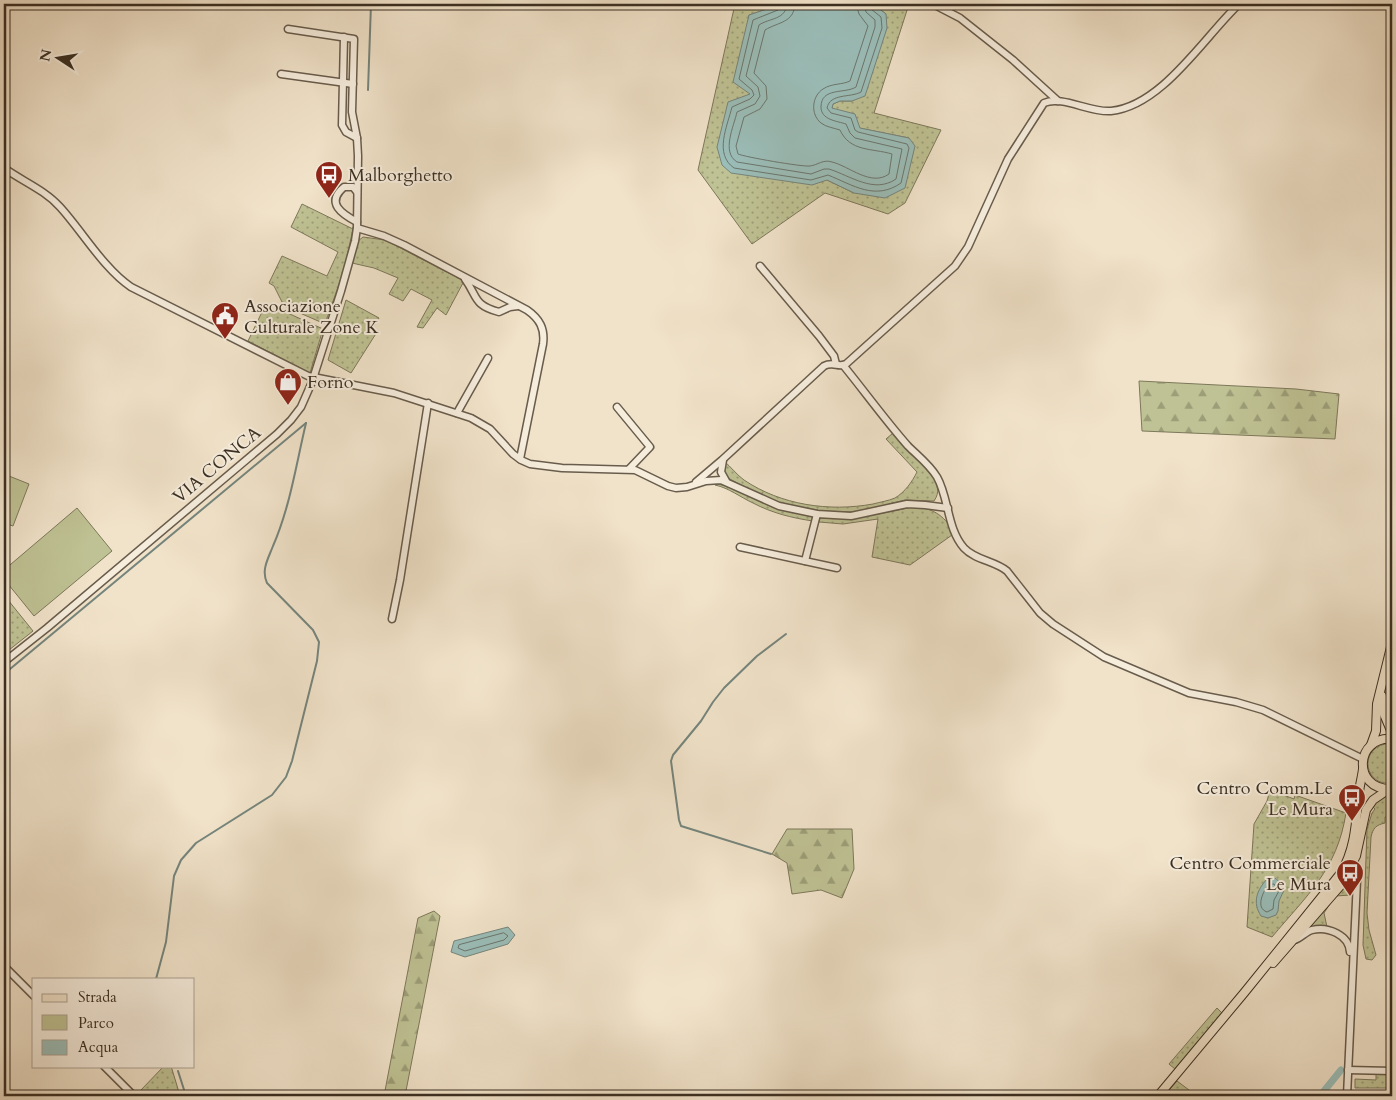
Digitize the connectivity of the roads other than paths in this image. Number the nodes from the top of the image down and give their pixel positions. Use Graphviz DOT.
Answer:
graph roads {
  1 [pos="933,4"];
  2 [pos="1239,4"];
  3 [pos="288,29"];
  4 [pos="344,37"];
  5 [pos="281,74"];
  6 [pos="343,83"];
  7 [pos="353,84"];
  8 [pos="1058,101"];
  9 [pos="357,138"];
  10 [pos="4,168"];
  11 [pos="357,192"];
  12 [pos="357,225"];
  13 [pos="760,266"];
  14 [pos="463,276"];
  15 [pos="521,306"];
  16 [pos="488,358"];
  17 [pos="836,364"];
  18 [pos="843,365"];
  19 [pos="314,378"];
  20 [pos="428,403"];
  21 [pos="617,408"];
  22 [pos="457,413"];
  23 [pos="520,459"];
  24 [pos="723,459"];
  25 [pos="628,469"];
  26 [pos="712,469"];
  27 [pos="721,472"];
  28 [pos="714,480"];
  29 [pos="726,481"];
  30 [pos="688,486"];
  31 [pos="948,508"];
  32 [pos="816,514"];
  33 [pos="740,547"];
  34 [pos="805,561"];
  35 [pos="837,568"];
  36 [pos="392,619"];
  37 [pos="1392,644"];
  38 [pos="4,662"];
  39 [pos="1383,681"];
  40 [pos="1392,733"];
  41 [pos="1392,739"];
  42 [pos="1371,745"];
  43 [pos="1363,759"];
  44 [pos="1363,769"];
  45 [pos="1391,789"];
  46 [pos="1353,862"];
  47 [pos="1294,940"];
  48 [pos="4,966"];
  49 [pos="32,994"];
  50 [pos="1244,994"];
  51 [pos="1349,1045"];
  52 [pos="106,1068"];
  53 [pos="1348,1070"];
  54 [pos="1392,1071"];
  55 [pos="134,1096"];
  56 [pos="1158,1096"];
  57 [pos="1347,1096"];
  1 -- 8 [label="street"];
  2 -- 8 [label="street"];
  3 -- 4 [label="street"];
  4 -- 6 [label="street"];
  4 -- 7 [label="street, VIA CONCA"];
  5 -- 6 [label="street"];
  6 -- 7 [label="street"];
  6 -- 9 [label="street"];
  7 -- 9 [label="street, VIA CONCA"];
  8 -- 18 [label="street"];
  9 -- 11 [label="street, VIA CONCA"];
  10 -- 19 [label="street"];
  11 -- 12 [label="street, VIA CONCA"];
  11 -- 12 [label="street"];
  12 -- 14 [label="street"];
  12 -- 19 [label="street, VIA CONCA"];
  13 -- 17 [label="street"];
  14 -- 15 [label="street"];
  14 -- 15 [label="street"];
  15 -- 23 [label="street"];
  16 -- 22 [label="street"];
  17 -- 18 [label="street"];
  17 -- 24 [label="street"];
  18 -- 31 [label="street"];
  19 -- 20 [label="street"];
  19 -- 38 [label="street, VIA CONCA"];
  20 -- 22 [label="street"];
  20 -- 36 [label="street"];
  21 -- 25 [label="street"];
  22 -- 23 [label="street"];
  23 -- 25 [label="street"];
  24 -- 26 [label="street"];
  24 -- 27 [label="street"];
  25 -- 30 [label="street"];
  26 -- 28 [label="street"];
  26 -- 30 [label="street"];
  27 -- 28 [label="street"];
  27 -- 29 [label="street"];
  28 -- 29 [label="street"];
  28 -- 30 [label="street"];
  29 -- 32 [label="street"];
  31 -- 32 [label="street"];
  31 -- 43 [label="street"];
  32 -- 34 [label="street"];
  33 -- 34 [label="street"];
  34 -- 35 [label="street"];
  37 -- 39 [label="main road"];
  39 -- 40 [label="main road"];
  39 -- 42 [label="main road"];
  41 -- 42 [label="main road"];
  42 -- 43 [label="main road"];
  43 -- 44 [label="main road"];
  44 -- 45 [label="main road"];
  44 -- 50 [label="main road"];
  45 -- 46 [label="main road"];
  46 -- 47 [label="main road"];
  46 -- 51 [label="street"];
  47 -- 50 [label="main road"];
  47 -- 51 [label="street"];
  48 -- 49 [label="street"];
  50 -- 56 [label="main road"];
  51 -- 53 [label="street"];
  52 -- 55 [label="street"];
  53 -- 54 [label="street"];
  53 -- 57 [label="street"];
}
